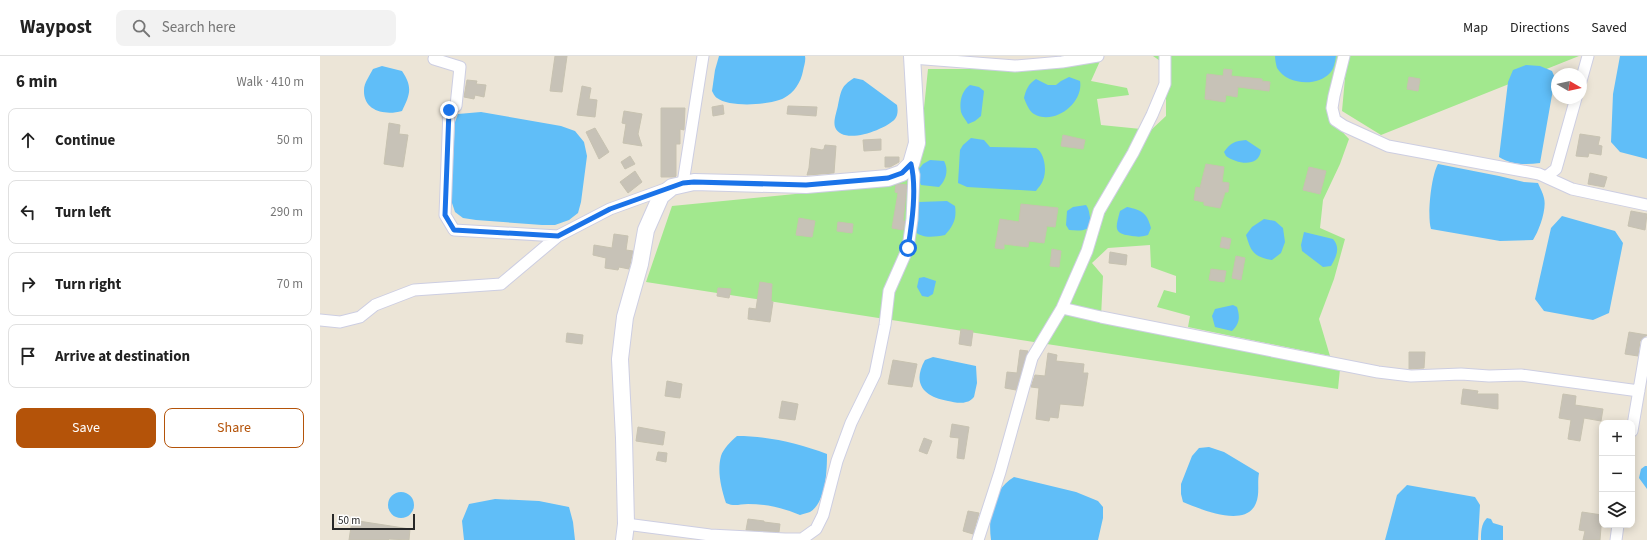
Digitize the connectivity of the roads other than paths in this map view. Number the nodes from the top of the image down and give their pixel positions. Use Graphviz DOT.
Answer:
graph roads {
  1 [pos="434,56"];
  2 [pos="703,56"];
  3 [pos="1098,56"];
  4 [pos="1165,56"];
  5 [pos="1344,56"];
  6 [pos="1588,56"];
  7 [pos="912,57"];
  8 [pos="1585,68"];
  9 [pos="1574,104"];
  10 [pos="911,164"];
  11 [pos="1546,177"];
  12 [pos="678,185"];
  13 [pos="1647,205"];
  14 [pos="558,236"];
  15 [pos="1062,308"];
  16 [pos="320,320"];
  17 [pos="1647,343"];
  18 [pos="1639,391"];
  19 [pos="1634,420"];
  20 [pos="626,524"];
  21 [pos="1618,528"];
  22 [pos="624,540"];
  23 [pos="978,540"];
  24 [pos="1616,540"];
  1 -- 14 [label="street"];
  2 -- 12 [label="street"];
  3 -- 7 [label="street"];
  4 -- 15 [label="street"];
  5 -- 11 [label="street"];
  6 -- 8 [label="street"];
  7 -- 10 [label="street"];
  9 -- 11 [label="street"];
  10 -- 12 [label="street"];
  10 -- 20 [label="street"];
  11 -- 13 [label="street"];
  12 -- 14 [label="street"];
  12 -- 20 [label="street"];
  14 -- 16 [label="street"];
  15 -- 18 [label="street"];
  15 -- 23 [label="street"];
  17 -- 18 [label="street"];
  18 -- 19 [label="street"];
  20 -- 22 [label="street"];
  21 -- 24 [label="street"];
}
